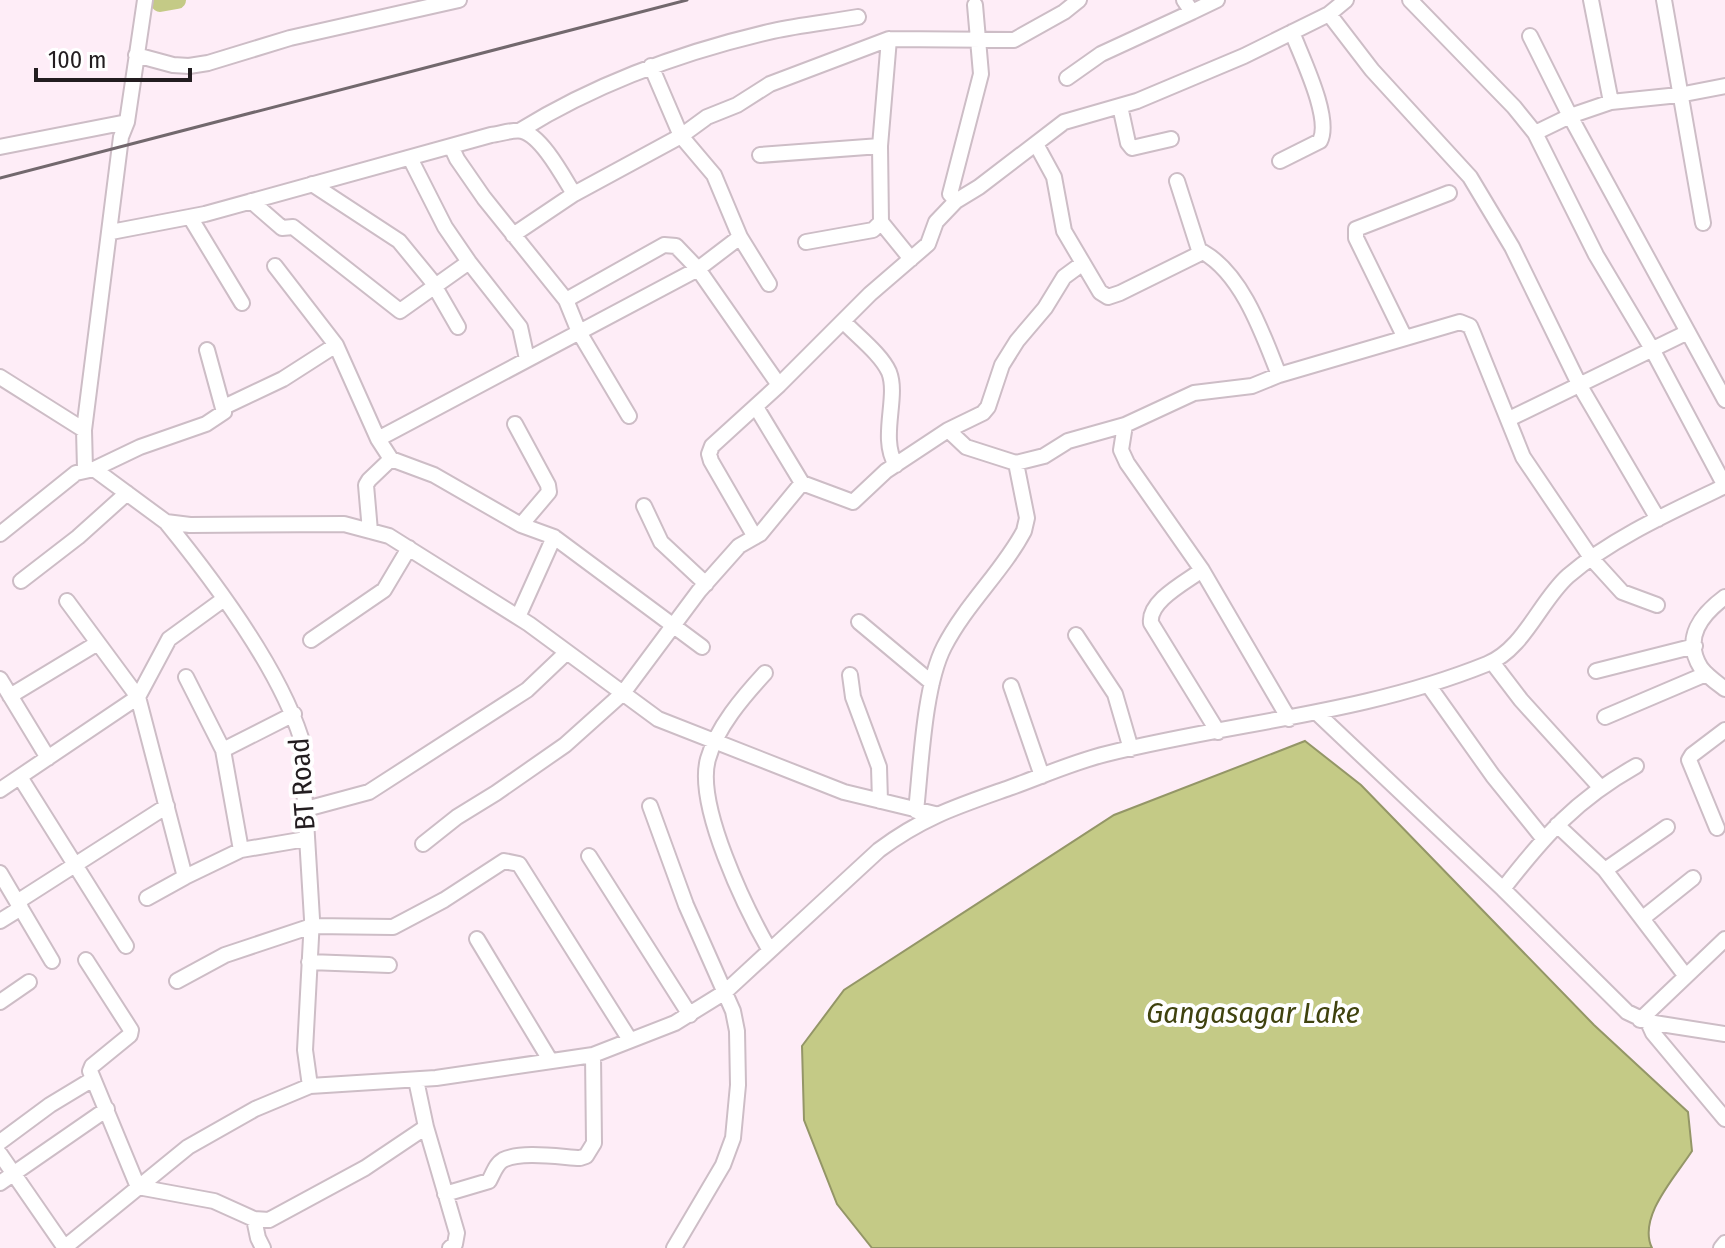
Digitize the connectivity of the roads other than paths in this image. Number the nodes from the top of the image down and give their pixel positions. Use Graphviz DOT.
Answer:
graph roads {
  1 [pos="145,0"];
  2 [pos="459,0"];
  3 [pos="1079,0"];
  4 [pos="1217,0"];
  5 [pos="1346,0"];
  6 [pos="1591,0"];
  7 [pos="1664,0"];
  8 [pos="1419,3"];
  9 [pos="975,5"];
  10 [pos="1188,6"];
  11 [pos="1329,14"];
  12 [pos="858,17"];
  13 [pos="1292,32"];
  14 [pos="1530,36"];
  15 [pos="889,39"];
  16 [pos="978,40"];
  17 [pos="136,55"];
  18 [pos="651,66"];
  19 [pos="1067,78"];
  20 [pos="1725,86"];
  21 [pos="1679,95"];
  22 [pos="1611,102"];
  23 [pos="1120,106"];
  24 [pos="1570,116"];
  25 [pos="127,122"];
  26 [pos="521,130"];
  27 [pos="1535,133"];
  28 [pos="681,136"];
  29 [pos="1171,139"];
  30 [pos="1036,144"];
  31 [pos="451,146"];
  32 [pos="880,146"];
  33 [pos="0,147"];
  34 [pos="760,155"];
  35 [pos="410,158"];
  36 [pos="1280,161"];
  37 [pos="1177,181"];
  38 [pos="312,184"];
  39 [pos="1449,193"];
  40 [pos="574,194"];
  41 [pos="251,201"];
  42 [pos="956,201"];
  43 [pos="190,217"];
  44 [pos="881,222"];
  45 [pos="1703,223"];
  46 [pos="111,232"];
  47 [pos="513,235"];
  48 [pos="740,237"];
  49 [pos="806,242"];
  50 [pos="1200,253"];
  51 [pos="911,259"];
  52 [pos="469,262"];
  53 [pos="1083,263"];
  54 [pos="275,266"];
  55 [pos="698,269"];
  56 [pos="769,284"];
  57 [pos="435,286"];
  58 [pos="566,300"];
  59 [pos="242,303"];
  60 [pos="843,321"];
  61 [pos="458,327"];
  62 [pos="579,332"];
  63 [pos="1688,332"];
  64 [pos="1405,338"];
  65 [pos="336,345"];
  66 [pos="1652,349"];
  67 [pos="207,350"];
  68 [pos="527,359"];
  69 [pos="1279,375"];
  70 [pos="0,377"];
  71 [pos="779,385"];
  72 [pos="1580,386"];
  73 [pos="1725,400"];
  74 [pos="224,407"];
  75 [pos="756,407"];
  76 [pos="629,416"];
  77 [pos="1509,419"];
  78 [pos="515,424"];
  79 [pos="1125,425"];
  80 [pos="84,430"];
  81 [pos="948,430"];
  82 [pos="378,439"];
  83 [pos="391,459"];
  84 [pos="1016,463"];
  85 [pos="896,465"];
  86 [pos="90,469"];
  87 [pos="802,483"];
  88 [pos="1725,486"];
  89 [pos="127,493"];
  90 [pos="644,506"];
  91 [pos="1658,519"];
  92 [pos="166,522"];
  93 [pos="521,525"];
  94 [pos="370,531"];
  95 [pos="0,534"];
  96 [pos="554,537"];
  97 [pos="755,537"];
  98 [pos="409,548"];
  99 [pos="1592,559"];
  100 [pos="1202,570"];
  101 [pos="21,581"];
  102 [pos="706,584"];
  103 [pos="1725,597"];
  104 [pos="224,599"];
  105 [pos="67,601"];
  106 [pos="1657,605"];
  107 [pos="518,617"];
  108 [pos="859,622"];
  109 [pos="673,626"];
  110 [pos="1076,635"];
  111 [pos="311,640"];
  112 [pos="96,644"];
  113 [pos="1695,646"];
  114 [pos="702,647"];
  115 [pos="567,652"];
  116 [pos="1492,662"];
  117 [pos="1596,671"];
  118 [pos="765,673"];
  119 [pos="1706,674"];
  120 [pos="850,675"];
  121 [pos="186,677"];
  122 [pos="0,679"];
  123 [pos="932,683"];
  124 [pos="1011,686"];
  125 [pos="1429,686"];
  126 [pos="1725,689"];
  127 [pos="623,693"];
  128 [pos="10,696"];
  129 [pos="138,697"];
  130 [pos="1317,713"];
  131 [pos="294,714"];
  132 [pos="1605,717"];
  133 [pos="1289,719"];
  134 [pos="1725,730"];
  135 [pos="1218,732"];
  136 [pos="716,741"];
  137 [pos="1131,749"];
  138 [pos="223,750"];
  139 [pos="48,758"];
  140 [pos="1636,766"];
  141 [pos="1042,776"];
  142 [pos="20,777"];
  143 [pos="1600,787"];
  144 [pos="0,790"];
  145 [pos="880,801"];
  146 [pos="167,806"];
  147 [pos="650,806"];
  148 [pos="306,809"];
  149 [pos="916,811"];
  150 [pos="935,814"];
  151 [pos="1557,825"];
  152 [pos="1667,827"];
  153 [pos="1717,828"];
  154 [pos="1543,838"];
  155 [pos="306,839"];
  156 [pos="423,844"];
  157 [pos="241,850"];
  158 [pos="589,856"];
  159 [pos="76,865"];
  160 [pos="1605,870"];
  161 [pos="0,873"];
  162 [pos="185,877"];
  163 [pos="1693,878"];
  164 [pos="1503,889"];
  165 [pos="147,898"];
  166 [pos="19,905"];
  167 [pos="1643,918"];
  168 [pos="0,921"];
  169 [pos="312,926"];
  170 [pos="477,939"];
  171 [pos="1725,939"];
  172 [pos="126,946"];
  173 [pos="769,949"];
  174 [pos="86,960"];
  175 [pos="52,961"];
  176 [pos="309,962"];
  177 [pos="389,965"];
  178 [pos="1685,975"];
  179 [pos="177,981"];
  180 [pos="29,982"];
  181 [pos="725,992"];
  182 [pos="0,1002"];
  183 [pos="690,1015"];
  184 [pos="1644,1021"];
  185 [pos="1725,1034"];
  186 [pos="630,1040"];
  187 [pos="593,1055"];
  188 [pos="550,1060"];
  189 [pos="93,1079"];
  190 [pos="416,1080"];
  191 [pos="310,1086"];
  192 [pos="107,1109"];
  193 [pos="1725,1119"];
  194 [pos="426,1127"];
  195 [pos="0,1142"];
  196 [pos="0,1154"];
  197 [pos="14,1173"];
  198 [pos="0,1183"];
  199 [pos="138,1187"];
  200 [pos="445,1194"];
  201 [pos="254,1219"];
  202 [pos="1725,1243"];
  203 [pos="64,1248"];
  204 [pos="263,1248"];
  205 [pos="450,1248"];
  206 [pos="674,1248"];
  207 [pos="1721,1248"];
  1 -- 17 [label="street"];
  2 -- 17 [label="street"];
  3 -- 16 [label="street"];
  4 -- 10 [label="street"];
  5 -- 11 [label="street"];
  6 -- 22 [label="street"];
  7 -- 21 [label="street"];
  8 -- 27 [label="street"];
  9 -- 16 [label="street"];
  10 -- 19 [label="street"];
  11 -- 13 [label="street"];
  11 -- 72 [label="street"];
  12 -- 18 [label="street"];
  13 -- 23 [label="street"];
  13 -- 36 [label="street"];
  14 -- 24 [label="street"];
  15 -- 16 [label="street"];
  15 -- 28 [label="street"];
  15 -- 32 [label="street"];
  16 -- 42 [label="street"];
  17 -- 25 [label="street"];
  18 -- 26 [label="street"];
  18 -- 28 [label="street"];
  20 -- 21 [label="street"];
  21 -- 22 [label="street"];
  21 -- 45 [label="street"];
  22 -- 24 [label="street"];
  23 -- 29 [label="street"];
  23 -- 30 [label="street"];
  24 -- 27 [label="street"];
  24 -- 63 [label="street"];
  25 -- 33 [label="street"];
  25 -- 46 [label="street"];
  26 -- 31 [label="street"];
  26 -- 40 [label="street"];
  27 -- 66 [label="street"];
  28 -- 40 [label="street"];
  28 -- 48 [label="street"];
  30 -- 42 [label="street"];
  30 -- 53 [label="street"];
  31 -- 35 [label="street"];
  31 -- 47 [label="street"];
  32 -- 34 [label="street"];
  32 -- 44 [label="street"];
  35 -- 38 [label="street"];
  35 -- 52 [label="street"];
  37 -- 50 [label="street"];
  38 -- 41 [label="street"];
  38 -- 57 [label="street"];
  39 -- 64 [label="street"];
  40 -- 47 [label="street"];
  41 -- 43 [label="street"];
  41 -- 57 [label="street"];
  42 -- 51 [label="street"];
  43 -- 46 [label="street"];
  43 -- 59 [label="street"];
  44 -- 49 [label="street"];
  44 -- 51 [label="street"];
  46 -- 80 [label="street"];
  47 -- 58 [label="street"];
  48 -- 55 [label="street"];
  48 -- 56 [label="street"];
  50 -- 53 [label="street"];
  50 -- 69 [label="street"];
  51 -- 60 [label="street"];
  52 -- 57 [label="street"];
  52 -- 68 [label="street"];
  53 -- 81 [label="street"];
  54 -- 65 [label="street"];
  55 -- 58 [label="street"];
  55 -- 62 [label="street"];
  55 -- 71 [label="street"];
  57 -- 61 [label="street"];
  58 -- 62 [label="street"];
  60 -- 71 [label="street"];
  60 -- 85 [label="street"];
  62 -- 68 [label="street"];
  62 -- 76 [label="street"];
  63 -- 66 [label="street"];
  63 -- 73 [label="street"];
  64 -- 69 [label="street"];
  64 -- 77 [label="street"];
  65 -- 74 [label="street"];
  65 -- 82 [label="street"];
  66 -- 72 [label="street"];
  66 -- 88 [label="street"];
  67 -- 74 [label="street"];
  68 -- 82 [label="street"];
  69 -- 79 [label="street"];
  70 -- 80 [label="street"];
  71 -- 75 [label="street"];
  72 -- 77 [label="street"];
  72 -- 91 [label="street"];
  74 -- 86 [label="street"];
  75 -- 87 [label="street"];
  75 -- 97 [label="street"];
  77 -- 99 [label="street"];
  78 -- 93 [label="street"];
  79 -- 84 [label="street"];
  79 -- 100 [label="street"];
  80 -- 86 [label="street"];
  81 -- 84 [label="street"];
  81 -- 85 [label="street"];
  82 -- 83 [label="street"];
  83 -- 93 [label="street"];
  83 -- 94 [label="street"];
  84 -- 123 [label="street"];
  85 -- 87 [label="street"];
  86 -- 89 [label="street, BT Road"];
  86 -- 95 [label="street"];
  87 -- 97 [label="street"];
  88 -- 91 [label="street"];
  89 -- 92 [label="street, BT Road"];
  89 -- 101 [label="street"];
  90 -- 102 [label="street"];
  91 -- 99 [label="street"];
  92 -- 94 [label="street"];
  92 -- 104 [label="street, BT Road"];
  93 -- 96 [label="street"];
  94 -- 98 [label="street"];
  96 -- 107 [label="street"];
  96 -- 109 [label="street"];
  97 -- 102 [label="street"];
  98 -- 107 [label="street"];
  98 -- 111 [label="street"];
  99 -- 106 [label="street"];
  99 -- 116 [label="street"];
  100 -- 133 [label="street"];
  100 -- 135 [label="street"];
  102 -- 109 [label="street"];
  103 -- 113 [label="street"];
  104 -- 129 [label="street"];
  104 -- 131 [label="street, BT Road"];
  105 -- 112 [label="street"];
  107 -- 115 [label="street"];
  108 -- 123 [label="street"];
  109 -- 114 [label="street"];
  109 -- 127 [label="street"];
  110 -- 137 [label="street"];
  112 -- 128 [label="street"];
  112 -- 129 [label="street"];
  113 -- 117 [label="street"];
  113 -- 119 [label="street"];
  115 -- 127 [label="street"];
  115 -- 148 [label="street"];
  116 -- 125 [label="street"];
  116 -- 143 [label="street"];
  118 -- 136 [label="street"];
  119 -- 126 [label="street"];
  119 -- 132 [label="street"];
  120 -- 145 [label="street"];
  121 -- 138 [label="street"];
  122 -- 128 [label="street"];
  123 -- 149 [label="street"];
  124 -- 141 [label="street"];
  125 -- 130 [label="street"];
  125 -- 154 [label="street"];
  127 -- 136 [label="street"];
  127 -- 156 [label="street"];
  128 -- 139 [label="street"];
  129 -- 139 [label="street"];
  129 -- 146 [label="street"];
  130 -- 133 [label="street"];
  130 -- 164 [label="street"];
  131 -- 138 [label="street"];
  131 -- 148 [label="street, BT Road"];
  133 -- 135 [label="street"];
  134 -- 153 [label="street"];
  135 -- 137 [label="street"];
  136 -- 145 [label="street"];
  136 -- 173 [label="street"];
  137 -- 141 [label="street"];
  138 -- 157 [label="street"];
  139 -- 142 [label="street"];
  140 -- 143 [label="street"];
  141 -- 150 [label="street"];
  142 -- 144 [label="street"];
  142 -- 159 [label="street"];
  143 -- 151 [label="street"];
  145 -- 149 [label="street"];
  146 -- 159 [label="street"];
  146 -- 162 [label="street"];
  147 -- 181 [label="street"];
  148 -- 155 [label="street, BT Road"];
  149 -- 150 [label="street"];
  150 -- 173 [label="street"];
  151 -- 154 [label="street"];
  151 -- 160 [label="street"];
  152 -- 160 [label="street"];
  154 -- 164 [label="street"];
  155 -- 157 [label="street"];
  155 -- 169 [label="street, BT Road"];
  157 -- 162 [label="street"];
  158 -- 183 [label="street"];
  159 -- 166 [label="street"];
  159 -- 172 [label="street"];
  160 -- 167 [label="street"];
  161 -- 166 [label="street"];
  162 -- 165 [label="street"];
  163 -- 167 [label="street"];
  164 -- 184 [label="street"];
  166 -- 168 [label="street"];
  166 -- 175 [label="street"];
  167 -- 178 [label="street"];
  169 -- 176 [label="street, BT Road"];
  169 -- 179 [label="street"];
  169 -- 186 [label="street"];
  170 -- 188 [label="street"];
  171 -- 178 [label="street"];
  173 -- 181 [label="street"];
  174 -- 189 [label="street"];
  176 -- 177 [label="street"];
  176 -- 191 [label="street, BT Road"];
  178 -- 184 [label="street"];
  180 -- 182 [label="street"];
  181 -- 183 [label="street"];
  181 -- 206 [label="street"];
  183 -- 186 [label="street"];
  184 -- 185 [label="street"];
  184 -- 193 [label="street"];
  186 -- 187 [label="street"];
  187 -- 188 [label="street"];
  187 -- 200 [label="street"];
  188 -- 190 [label="street"];
  189 -- 192 [label="street"];
  189 -- 195 [label="street"];
  190 -- 191 [label="street"];
  190 -- 194 [label="street"];
  191 -- 199 [label="street"];
  192 -- 197 [label="street"];
  192 -- 199 [label="street"];
  194 -- 200 [label="street"];
  194 -- 201 [label="street"];
  196 -- 197 [label="street"];
  197 -- 198 [label="street"];
  197 -- 203 [label="street"];
  199 -- 201 [label="street"];
  199 -- 203 [label="street"];
  200 -- 205 [label="street"];
  201 -- 204 [label="street"];
  202 -- 207 [label="street"];
}
